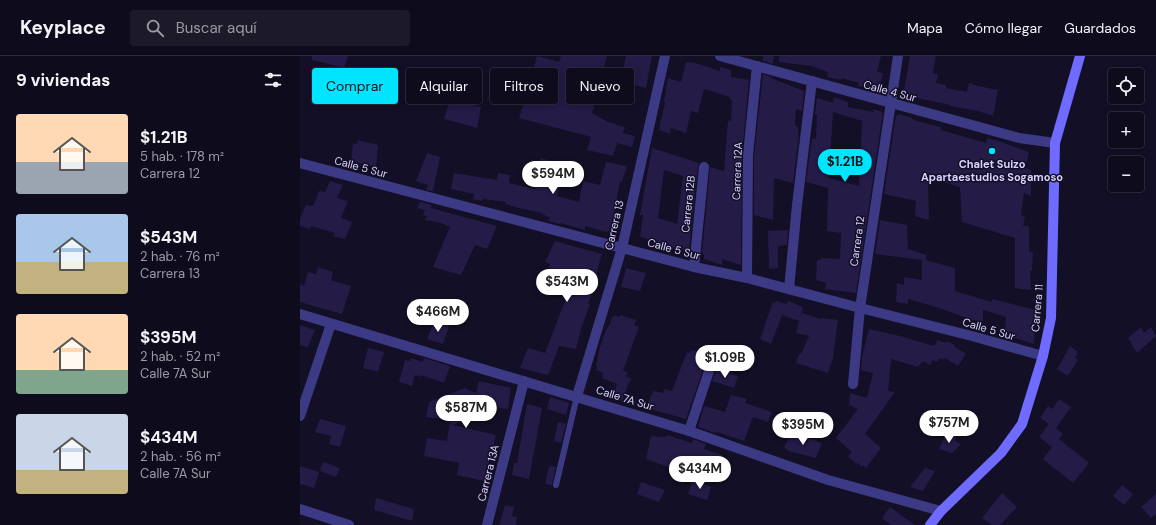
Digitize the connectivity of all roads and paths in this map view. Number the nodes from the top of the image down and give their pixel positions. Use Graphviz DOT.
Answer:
graph roads {
  1 [pos="665,56"];
  2 [pos="720,56"];
  3 [pos="898,56"];
  4 [pos="1080,56"];
  5 [pos="757,66"];
  6 [pos="812,81"];
  7 [pos="890,103"];
  8 [pos="1056,143"];
  9 [pos="300,163"];
  10 [pos="704,167"];
  11 [pos="622,248"];
  12 [pos="694,267"];
  13 [pos="747,278"];
  14 [pos="790,289"];
  15 [pos="860,308"];
  16 [pos="300,314"];
  17 [pos="332,324"];
  18 [pos="1043,356"];
  19 [pos="713,359"];
  20 [pos="524,380"];
  21 [pos="853,384"];
  22 [pos="578,396"];
  23 [pos="300,416"];
  24 [pos="689,430"];
  25 [pos="556,485"];
  26 [pos="300,509"];
  27 [pos="941,511"];
  28 [pos="349,525"];
  29 [pos="487,525"];
  30 [pos="930,525"];
  1 -- 11 [label="street, Carrera 13"];
  2 -- 5 [label="street, Calle 4 Sur"];
  3 -- 7 [label="street"];
  4 -- 8 [label="main road, Carrera 11"];
  5 -- 6 [label="street, Calle 4 Sur"];
  5 -- 13 [label="street, Carrera 12A"];
  6 -- 7 [label="street, Calle 4 Sur"];
  6 -- 14 [label="street"];
  7 -- 8 [label="street, Calle 4 Sur"];
  7 -- 15 [label="street, Carrera 12"];
  8 -- 18 [label="main road, Carrera 11"];
  9 -- 11 [label="street, Calle 5 Sur"];
  10 -- 12 [label="street, Carrera 12B"];
  11 -- 12 [label="street, Calle 5 Sur"];
  11 -- 22 [label="street, Carrera 13"];
  12 -- 13 [label="street, Calle 5 Sur"];
  13 -- 14 [label="street, Calle 5 Sur"];
  14 -- 15 [label="street, Calle 5 Sur"];
  15 -- 18 [label="street, Calle 5 Sur"];
  15 -- 21 [label="street, Carrera 12"];
  16 -- 17 [label="street, Calle 7A Sur"];
  17 -- 20 [label="street, Calle 7A Sur"];
  17 -- 23 [label="street"];
  18 -- 27 [label="main road, Carrera 11"];
  19 -- 24 [label="street"];
  20 -- 22 [label="street, Calle 7A Sur"];
  20 -- 29 [label="street, Carrera 13A"];
  22 -- 24 [label="street, Calle 7A Sur"];
  22 -- 25 [label="lane"];
  24 -- 27 [label="street, Calle 7A Sur"];
  26 -- 28 [label="street"];
  27 -- 30 [label="main road, Carrera 11"];
}
